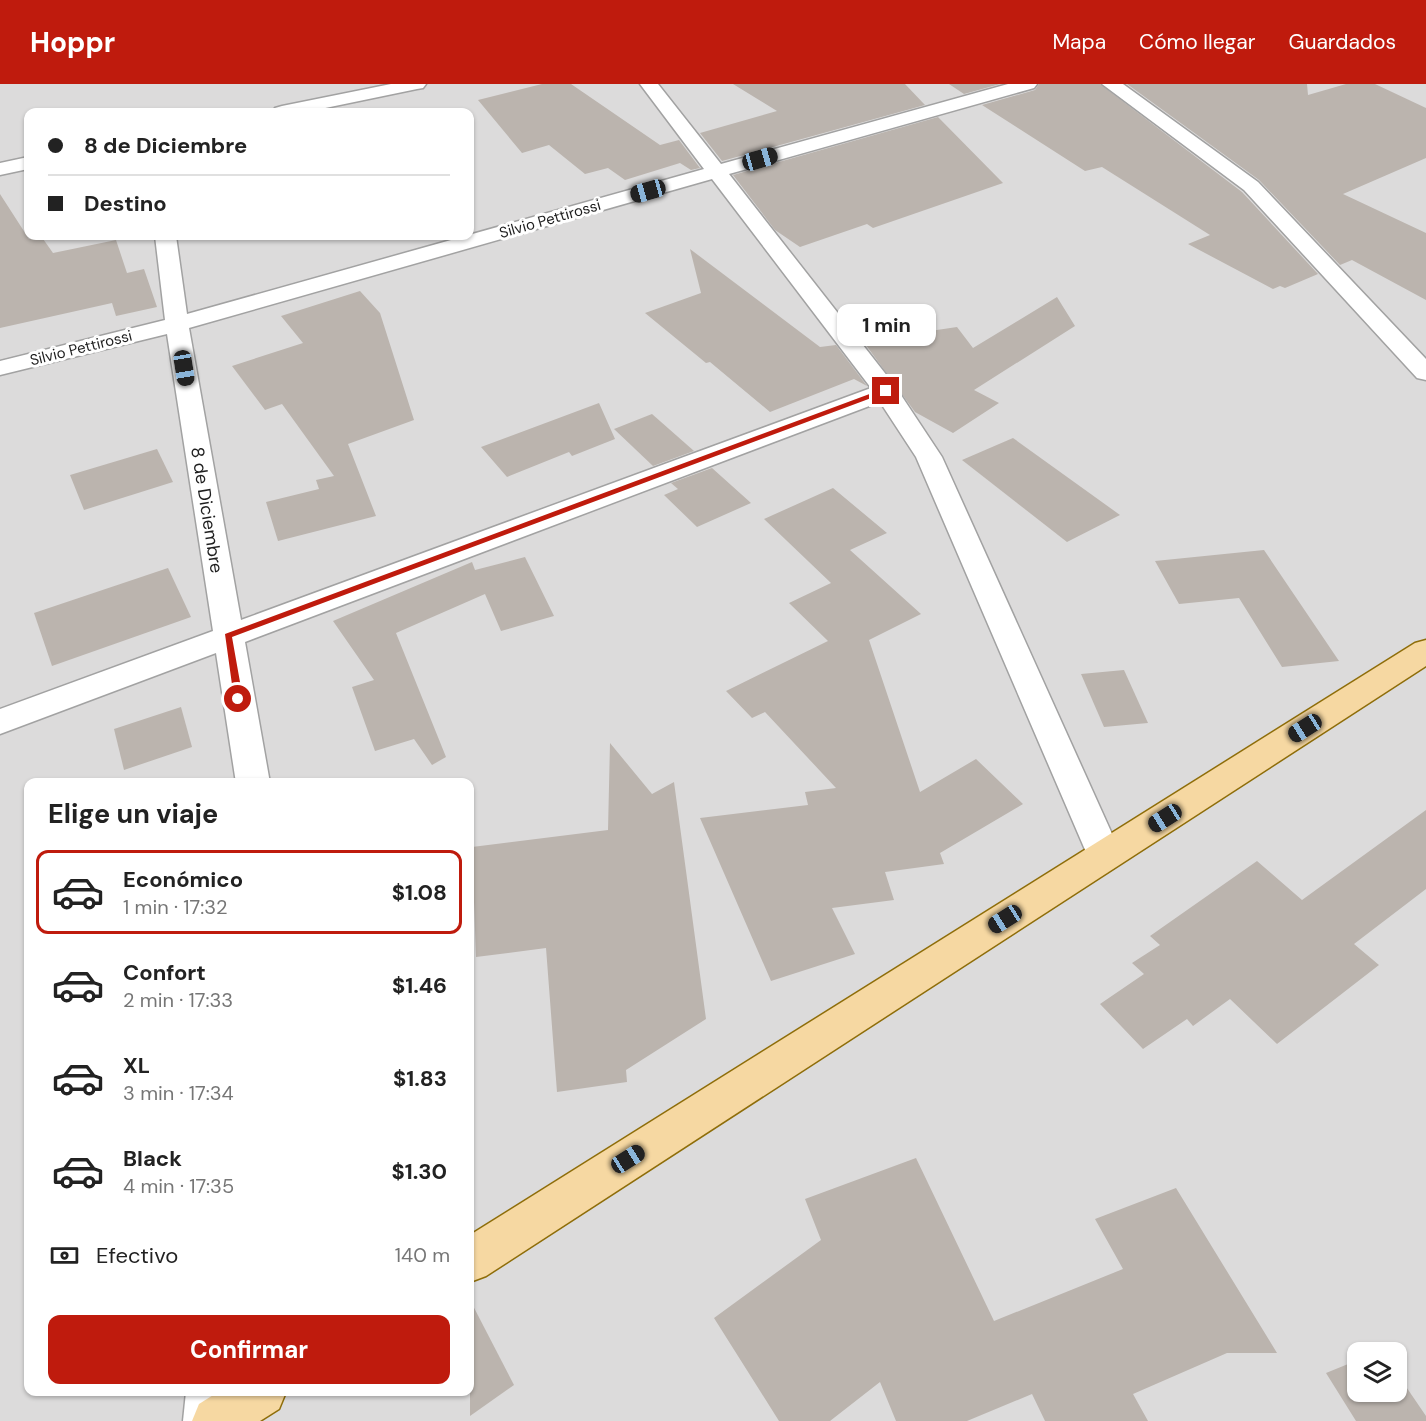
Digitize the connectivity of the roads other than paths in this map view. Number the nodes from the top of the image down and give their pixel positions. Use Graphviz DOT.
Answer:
graph roads {
  1 [pos="417,84"];
  2 [pos="649,84"];
  3 [pos="1028,84"];
  4 [pos="1111,84"];
  5 [pos="291,105"];
  6 [pos="24,164"];
  7 [pos="0,169"];
  8 [pos="716,172"];
  9 [pos="166,240"];
  10 [pos="177,324"];
  11 [pos="0,368"];
  12 [pos="1426,373"];
  13 [pos="886,391"];
  14 [pos="228,636"];
  15 [pos="1426,651"];
  16 [pos="0,722"];
  17 [pos="252,778"];
  18 [pos="1104,856"];
  19 [pos="474,1257"];
  20 [pos="210,1396"];
  21 [pos="256,1396"];
  22 [pos="207,1421"];
  23 [pos="216,1421"];
  1 -- 5 [label="street"];
  2 -- 8 [label="street"];
  3 -- 8 [label="street, Silvio Pettirossi"];
  4 -- 12 [label="street"];
  6 -- 7 [label="street"];
  8 -- 10 [label="street, Silvio Pettirossi"];
  8 -- 13 [label="street"];
  9 -- 10 [label="street, 8 de Diciembre"];
  10 -- 11 [label="street, Silvio Pettirossi"];
  10 -- 14 [label="street, 8 de Diciembre"];
  13 -- 14 [label="street"];
  13 -- 18 [label="street"];
  14 -- 16 [label="street"];
  14 -- 17 [label="street, 8 de Diciembre"];
  15 -- 18 [label="main road"];
  18 -- 19 [label="main road"];
  20 -- 22 [label="street"];
  21 -- 23 [label="main road"];
}
